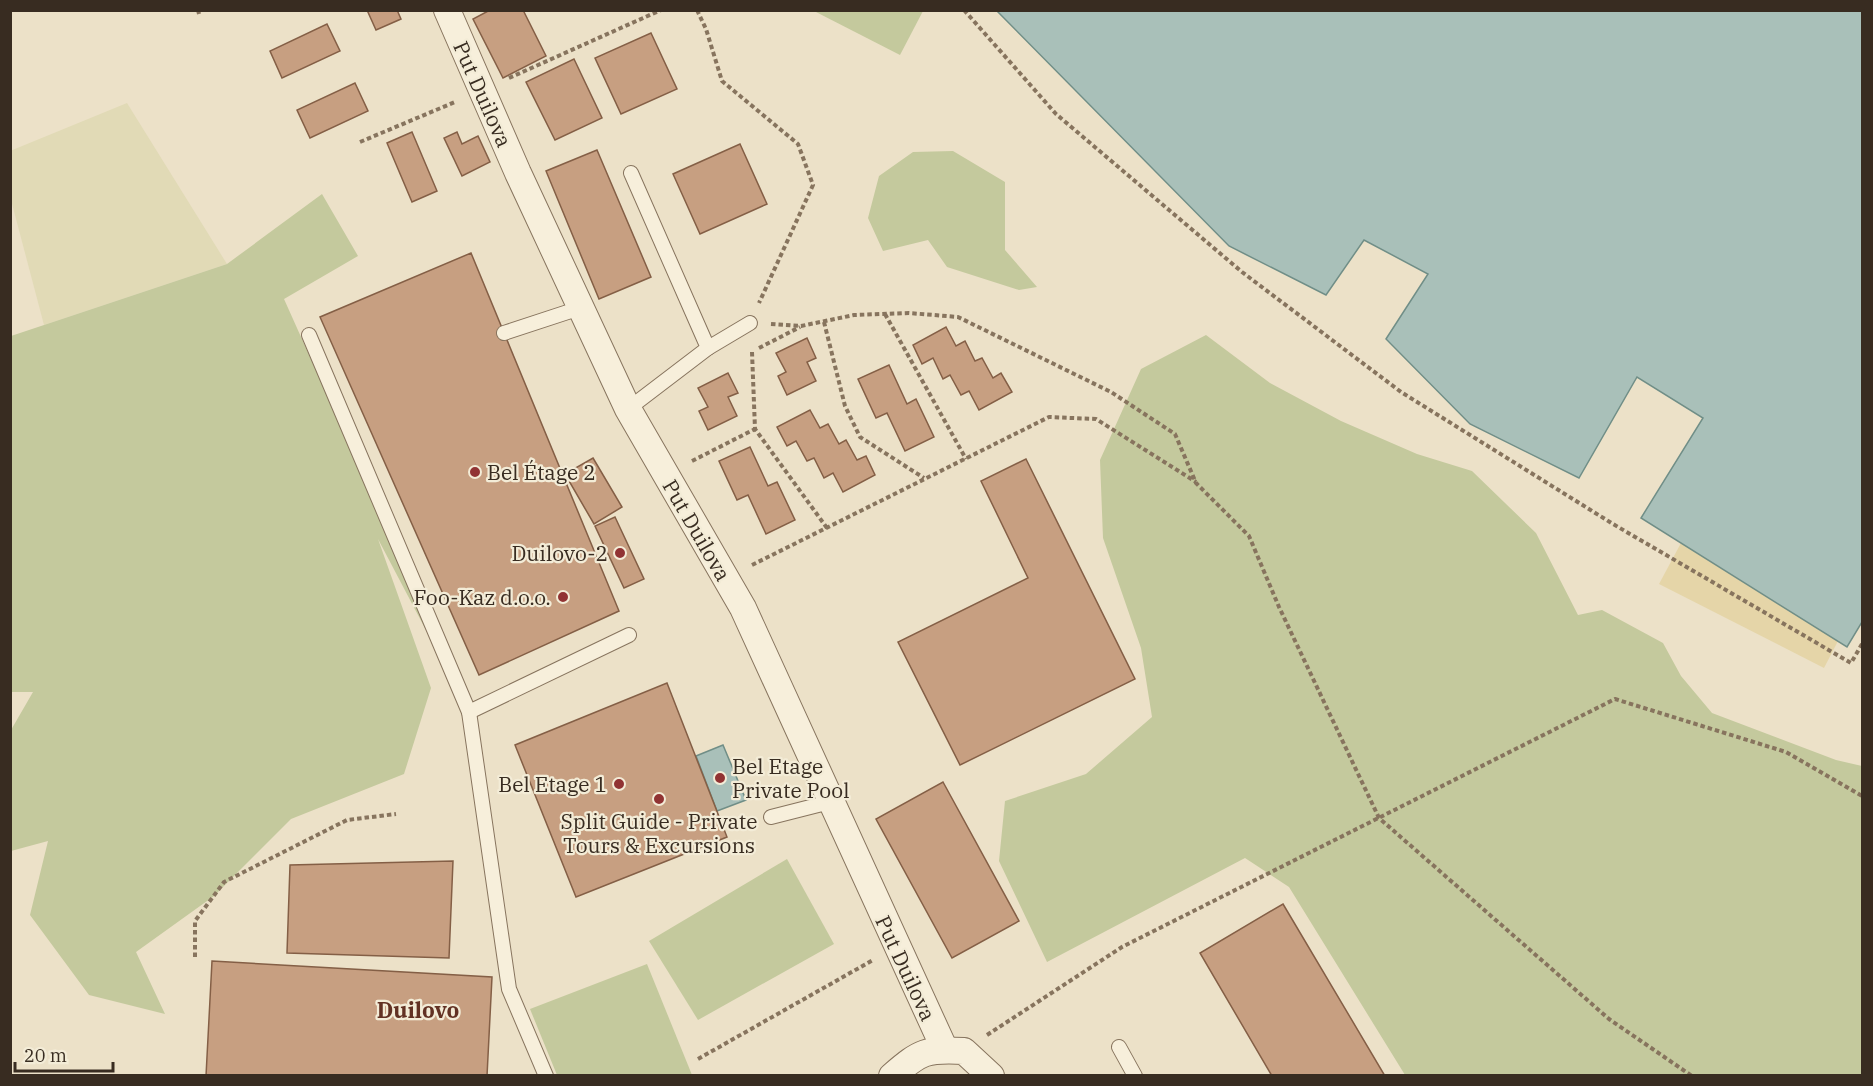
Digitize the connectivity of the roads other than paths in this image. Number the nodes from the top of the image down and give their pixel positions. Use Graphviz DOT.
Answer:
graph roads {
  1 [pos="447,10"];
  2 [pos="631,173"];
  3 [pos="580,308"];
  4 [pos="750,322"];
  5 [pos="504,333"];
  6 [pos="309,335"];
  7 [pos="708,348"];
  8 [pos="628,409"];
  9 [pos="629,635"];
  10 [pos="469,712"];
  11 [pos="830,802"];
  12 [pos="771,817"];
  13 [pos="1119,1047"];
  14 [pos="954,1050"];
  15 [pos="546,1076"];
  16 [pos="892,1076"];
  17 [pos="991,1076"];
  18 [pos="1135,1076"];
  1 -- 3 [label="street, Put Duilova"];
  2 -- 7 [label="lane"];
  3 -- 5 [label="lane"];
  3 -- 8 [label="street, Put Duilova"];
  4 -- 7 [label="lane"];
  6 -- 10 [label="lane"];
  7 -- 8 [label="lane"];
  8 -- 11 [label="street, Put Duilova"];
  9 -- 10 [label="lane"];
  10 -- 15 [label="lane"];
  11 -- 12 [label="lane"];
  11 -- 14 [label="street, Put Duilova"];
  13 -- 18 [label="lane"];
  14 -- 16 [label="street, Put Duilova"];
  14 -- 17 [label="street, Put Duilova"];
}
